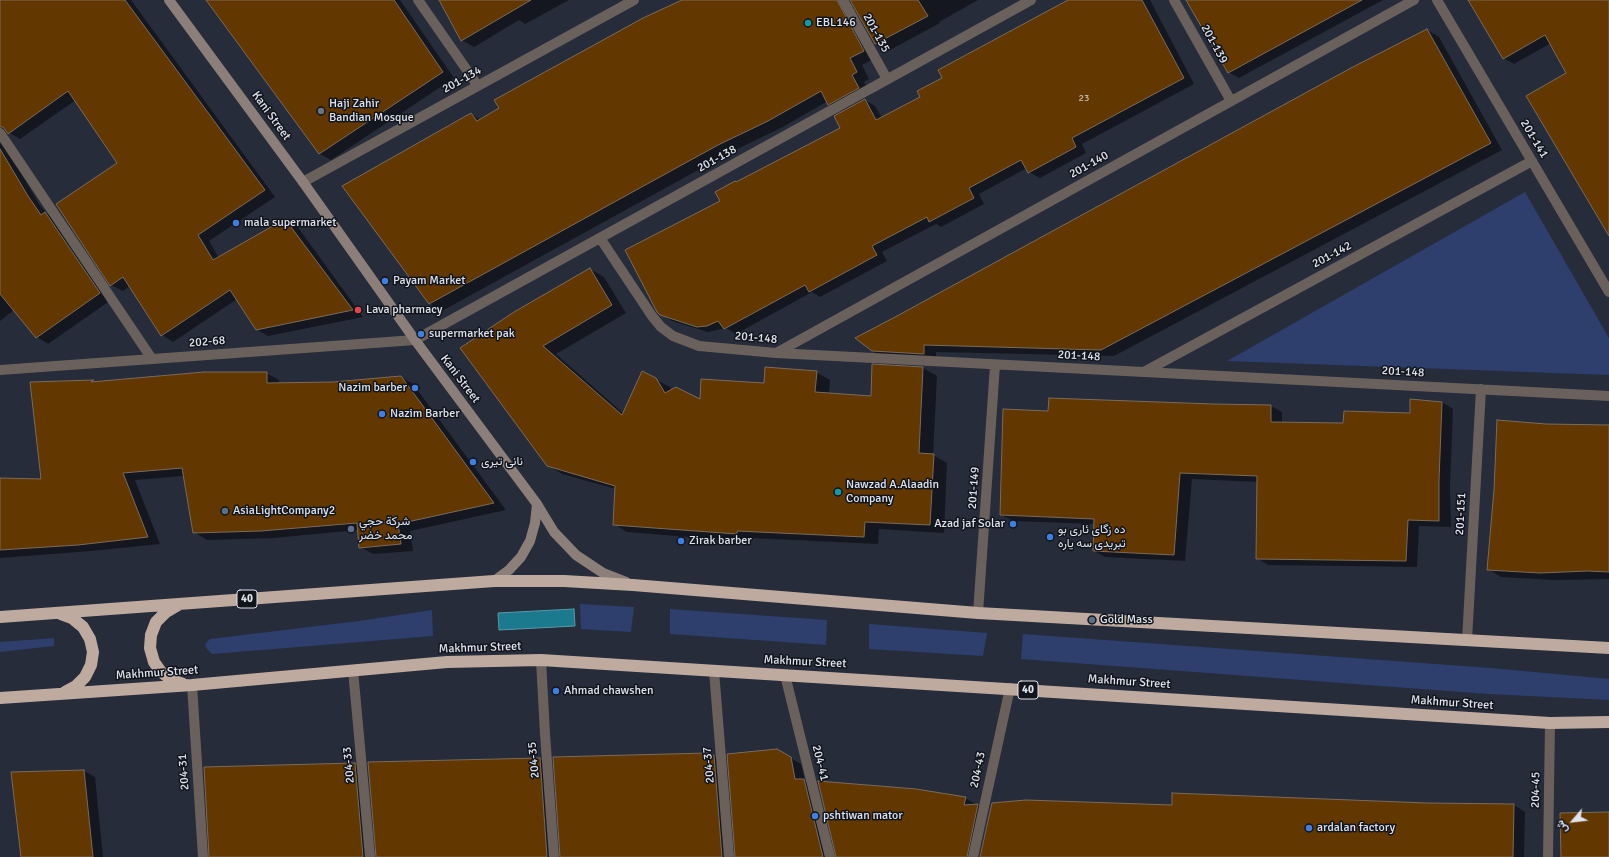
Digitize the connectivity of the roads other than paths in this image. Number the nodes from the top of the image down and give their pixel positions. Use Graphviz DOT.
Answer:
graph roads {
  1 [pos="170,0"];
  2 [pos="418,0"];
  3 [pos="634,0"];
  4 [pos="843,0"];
  5 [pos="1031,0"];
  6 [pos="1174,0"];
  7 [pos="1414,0"];
  8 [pos="1436,0"];
  9 [pos="887,79"];
  10 [pos="478,86"];
  11 [pos="1231,101"];
  12 [pos="0,133"];
  13 [pos="1532,161"];
  14 [pos="304,182"];
  15 [pos="600,238"];
  16 [pos="1609,292"];
  17 [pos="415,340"];
  18 [pos="776,353"];
  19 [pos="152,359"];
  20 [pos="995,365"];
  21 [pos="0,370"];
  22 [pos="1144,372"];
  23 [pos="1481,389"];
  24 [pos="1609,396"];
  25 [pos="537,504"];
  26 [pos="494,581"];
  27 [pos="633,586"];
  28 [pos="185,603"];
  29 [pos="52,613"];
  30 [pos="978,613"];
  31 [pos="0,617"];
  32 [pos="1467,640"];
  33 [pos="1609,648"];
  34 [pos="542,660"];
  35 [pos="353,670"];
  36 [pos="714,672"];
  37 [pos="785,675"];
  38 [pos="192,685"];
  39 [pos="1010,688"];
  40 [pos="52,694"];
  41 [pos="0,698"];
  42 [pos="1609,722"];
  43 [pos="1550,723"];
  44 [pos="203,857"];
  45 [pos="370,857"];
  46 [pos="554,857"];
  47 [pos="729,857"];
  48 [pos="830,857"];
  49 [pos="973,857"];
  50 [pos="1548,857"];
  1 -- 14 [label="street, Kani Street"];
  2 -- 10 [label="street"];
  3 -- 10 [label="street, 201-134"];
  4 -- 9 [label="street, 201-135"];
  5 -- 9 [label="street, 201-138"];
  6 -- 11 [label="street, 201-139"];
  7 -- 11 [label="street, 201-140"];
  8 -- 13 [label="street, 201-141"];
  9 -- 15 [label="street, 201-138"];
  10 -- 14 [label="street, 201-134"];
  11 -- 18 [label="street, 201-140"];
  12 -- 19 [label="street"];
  13 -- 16 [label="street, 201-141"];
  13 -- 22 [label="street, 201-142"];
  14 -- 17 [label="street, Kani Street"];
  15 -- 17 [label="street, 201-138"];
  15 -- 18 [label="street, 201-148"];
  17 -- 19 [label="street, 202-68"];
  17 -- 25 [label="street, Kani Street"];
  18 -- 20 [label="street, 201-148"];
  19 -- 21 [label="street, 202-68"];
  20 -- 22 [label="street, 201-148"];
  20 -- 30 [label="street, 201-149"];
  22 -- 23 [label="street, 201-148"];
  23 -- 24 [label="street, 201-148"];
  23 -- 32 [label="street, 201-151"];
  25 -- 26 [label="street"];
  25 -- 27 [label="street, Kani Street"];
  26 -- 27 [label="highway, 40"];
  26 -- 28 [label="highway, 40"];
  27 -- 30 [label="highway, 40"];
  28 -- 29 [label="highway, 40"];
  28 -- 38 [label="highway"];
  29 -- 31 [label="highway, 40"];
  29 -- 40 [label="highway"];
  30 -- 32 [label="highway, 40"];
  32 -- 33 [label="highway, 40"];
  34 -- 35 [label="highway, Makhmur Street / 40"];
  34 -- 36 [label="highway, Makhmur Street / 40"];
  34 -- 46 [label="street, 204-35"];
  35 -- 38 [label="highway, Makhmur Street / 40"];
  35 -- 45 [label="street, 204-33"];
  36 -- 37 [label="highway, Makhmur Street / 40"];
  36 -- 47 [label="street, 204-37"];
  37 -- 39 [label="highway, Makhmur Street / 40"];
  37 -- 48 [label="street, 204-41"];
  38 -- 40 [label="highway, Makhmur Street / 40"];
  38 -- 44 [label="street, 204-31"];
  39 -- 43 [label="highway, Makhmur Street / 40"];
  39 -- 49 [label="street, 204-43"];
  40 -- 41 [label="highway, Makhmur Street / 40"];
  42 -- 43 [label="highway, Makhmur Street / 40"];
  43 -- 50 [label="street, 204-45"];
}
